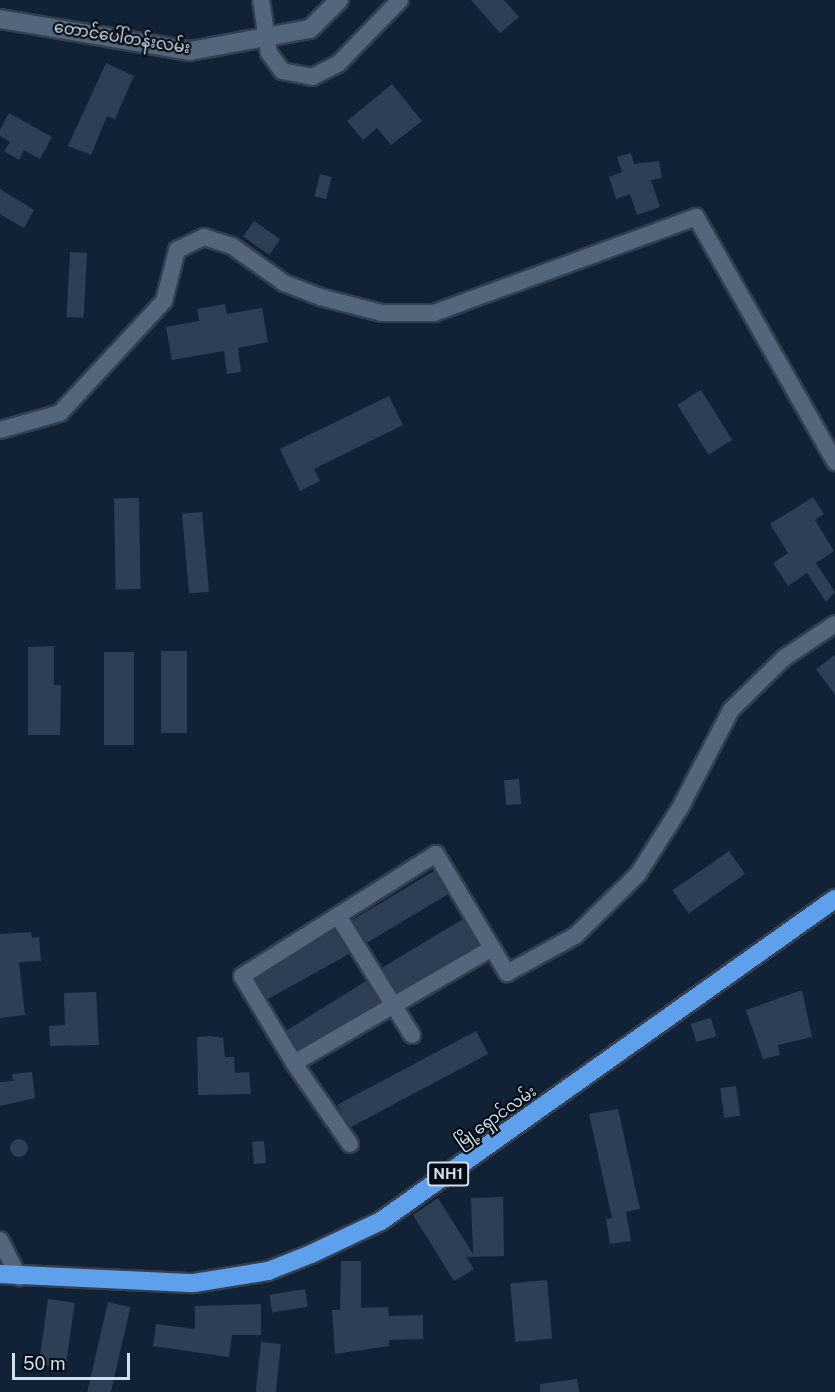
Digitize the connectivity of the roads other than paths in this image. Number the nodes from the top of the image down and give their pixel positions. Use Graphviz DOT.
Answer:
graph roads {
  1 [pos="261,0"];
  2 [pos="339,0"];
  3 [pos="400,0"];
  4 [pos="0,19"];
  5 [pos="265,37"];
  6 [pos="0,430"];
  7 [pos="835,462"];
  8 [pos="835,624"];
  9 [pos="835,899"];
  10 [pos="338,916"];
  11 [pos="492,948"];
  12 [pos="394,1005"];
  13 [pos="412,1035"];
  14 [pos="294,1063"];
  15 [pos="350,1144"];
  16 [pos="0,1240"];
  17 [pos="0,1275"];
  18 [pos="20,1277"];
  1 -- 5 [label="street"];
  2 -- 5 [label="street, တောင်ပေါ်တန်းလမ်း"];
  3 -- 5 [label="street"];
  4 -- 5 [label="street, တောင်ပေါ်တန်းလမ်း"];
  6 -- 7 [label="street"];
  8 -- 11 [label="street"];
  9 -- 18 [label="highway, မြို့ရှောင်လမ်း / NH1"];
  10 -- 11 [label="street"];
  10 -- 12 [label="street"];
  10 -- 14 [label="street"];
  11 -- 12 [label="street"];
  12 -- 13 [label="street"];
  12 -- 14 [label="street"];
  14 -- 15 [label="street"];
  16 -- 18 [label="street"];
  17 -- 18 [label="highway, မြို့ရှောင်လမ်း / NH1"];
}
